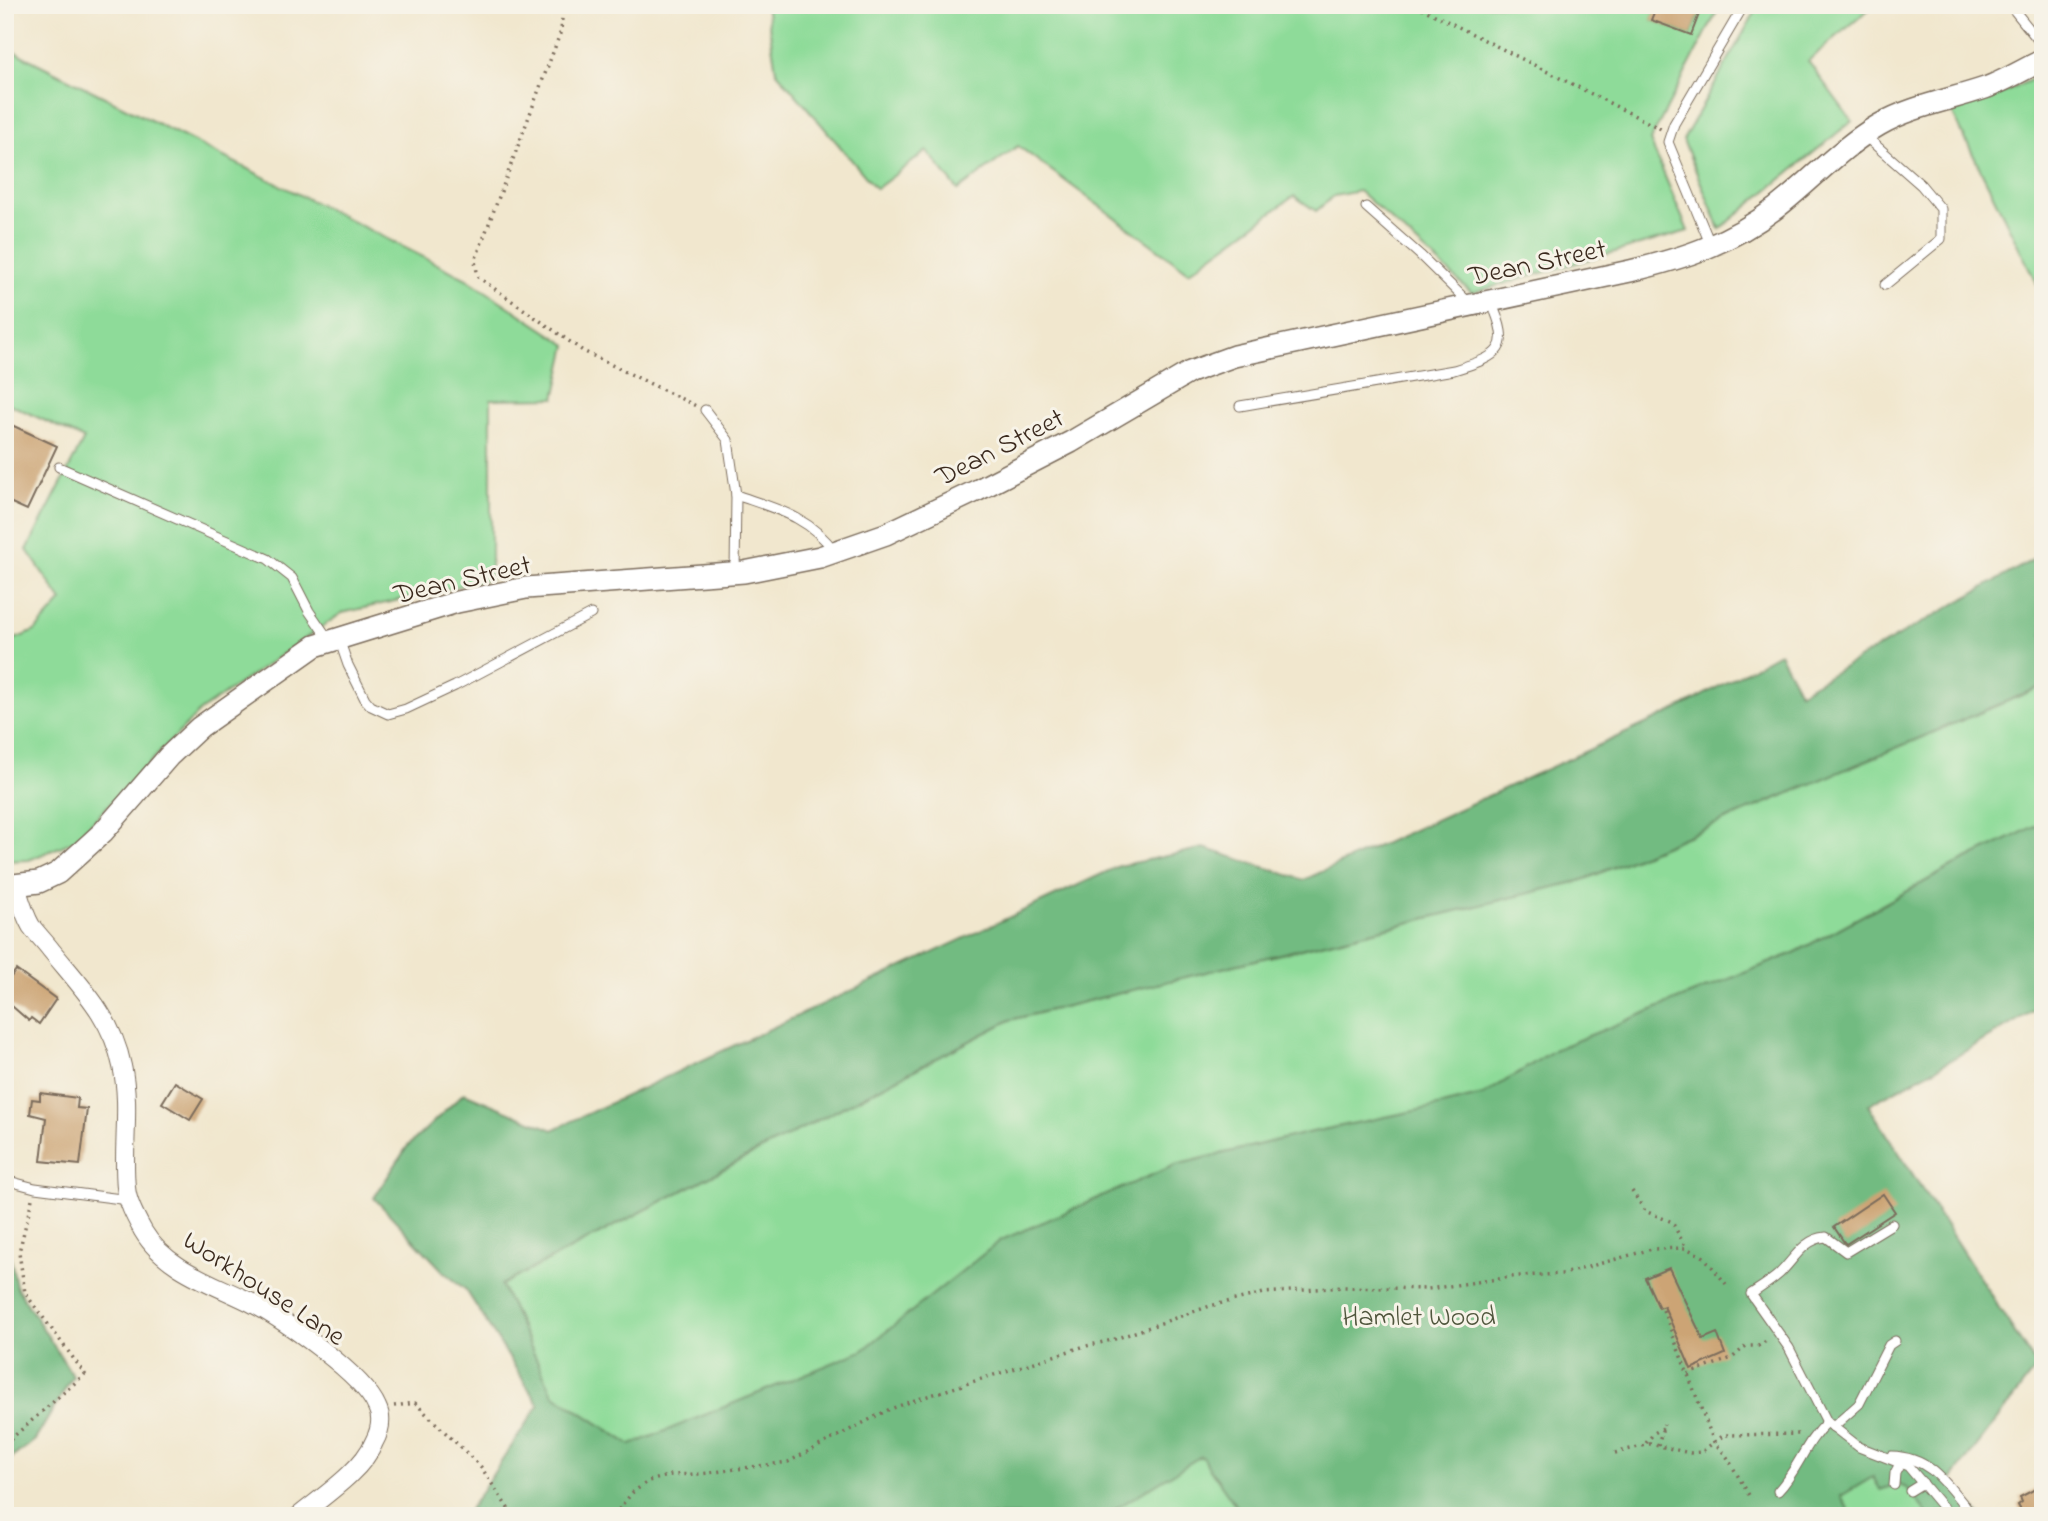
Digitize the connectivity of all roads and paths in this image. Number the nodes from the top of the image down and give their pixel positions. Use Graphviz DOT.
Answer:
graph roads {
  1 [pos="563,5"];
  2 [pos="1415,5"];
  3 [pos="1744,5"];
  4 [pos="2010,5"];
  5 [pos="2043,46"];
  6 [pos="2043,60"];
  7 [pos="1669,133"];
  8 [pos="1864,135"];
  9 [pos="1366,208"];
  10 [pos="1711,247"];
  11 [pos="1885,285"];
  12 [pos="1480,302"];
  13 [pos="1240,406"];
  14 [pos="705,410"];
  15 [pos="59,467"];
  16 [pos="736,495"];
  17 [pos="835,552"];
  18 [pos="735,573"];
  19 [pos="591,614"];
  20 [pos="335,640"];
  21 [pos="10,886"];
  22 [pos="5,1180"];
  23 [pos="35,1188"];
  24 [pos="1632,1191"];
  25 [pos="129,1200"];
  26 [pos="1892,1224"];
  27 [pos="1686,1248"];
  28 [pos="1726,1283"];
  29 [pos="1663,1310"];
  30 [pos="1778,1334"];
  31 [pos="1895,1341"];
  32 [pos="1688,1374"];
  33 [pos="379,1409"];
  34 [pos="1830,1424"];
  35 [pos="1813,1437"];
  36 [pos="1714,1442"];
  37 [pos="5,1444"];
  38 [pos="1644,1445"];
  39 [pos="1658,1445"];
  40 [pos="1615,1453"];
  41 [pos="1903,1460"];
  42 [pos="1923,1483"];
  43 [pos="1894,1485"];
  44 [pos="1779,1491"];
  45 [pos="1910,1491"];
  46 [pos="1749,1495"];
  47 [pos="299,1516"];
  48 [pos="513,1516"];
  49 [pos="617,1516"];
  50 [pos="1950,1516"];
  51 [pos="1973,1516"];
  1 -- 14 [label="path"];
  2 -- 7 [label="path"];
  3 -- 7 [label="lane"];
  4 -- 5 [label="lane"];
  6 -- 8 [label="street, Dean Street"];
  7 -- 10 [label="lane"];
  8 -- 10 [label="street, Dean Street"];
  8 -- 11 [label="lane"];
  9 -- 12 [label="lane"];
  10 -- 12 [label="street, Dean Street"];
  12 -- 13 [label="lane"];
  12 -- 17 [label="street, Dean Street"];
  14 -- 16 [label="lane"];
  15 -- 20 [label="lane"];
  16 -- 17 [label="lane"];
  16 -- 18 [label="lane"];
  17 -- 18 [label="street, Dean Street"];
  18 -- 20 [label="street, Dean Street"];
  19 -- 20 [label="lane"];
  20 -- 21 [label="street, Dean Street"];
  21 -- 25 [label="street, Workhouse Lane"];
  22 -- 23 [label="lane"];
  23 -- 25 [label="lane"];
  23 -- 37 [label="path"];
  24 -- 27 [label="path"];
  25 -- 33 [label="street, Workhouse Lane"];
  26 -- 30 [label="lane"];
  27 -- 28 [label="path"];
  27 -- 49 [label="path"];
  29 -- 32 [label="path"];
  30 -- 32 [label="path"];
  30 -- 34 [label="lane"];
  31 -- 34 [label="lane"];
  32 -- 36 [label="path"];
  33 -- 47 [label="street"];
  33 -- 48 [label="path"];
  34 -- 35 [label="lane"];
  34 -- 41 [label="lane"];
  35 -- 36 [label="path"];
  35 -- 44 [label="lane"];
  36 -- 39 [label="path"];
  36 -- 46 [label="path"];
  38 -- 39 [label="path"];
  38 -- 39 [label="path"];
  38 -- 40 [label="path"];
  41 -- 42 [label="lane"];
  41 -- 43 [label="lane"];
  41 -- 51 [label="lane"];
  42 -- 45 [label="lane"];
  42 -- 50 [label="lane"];
}
